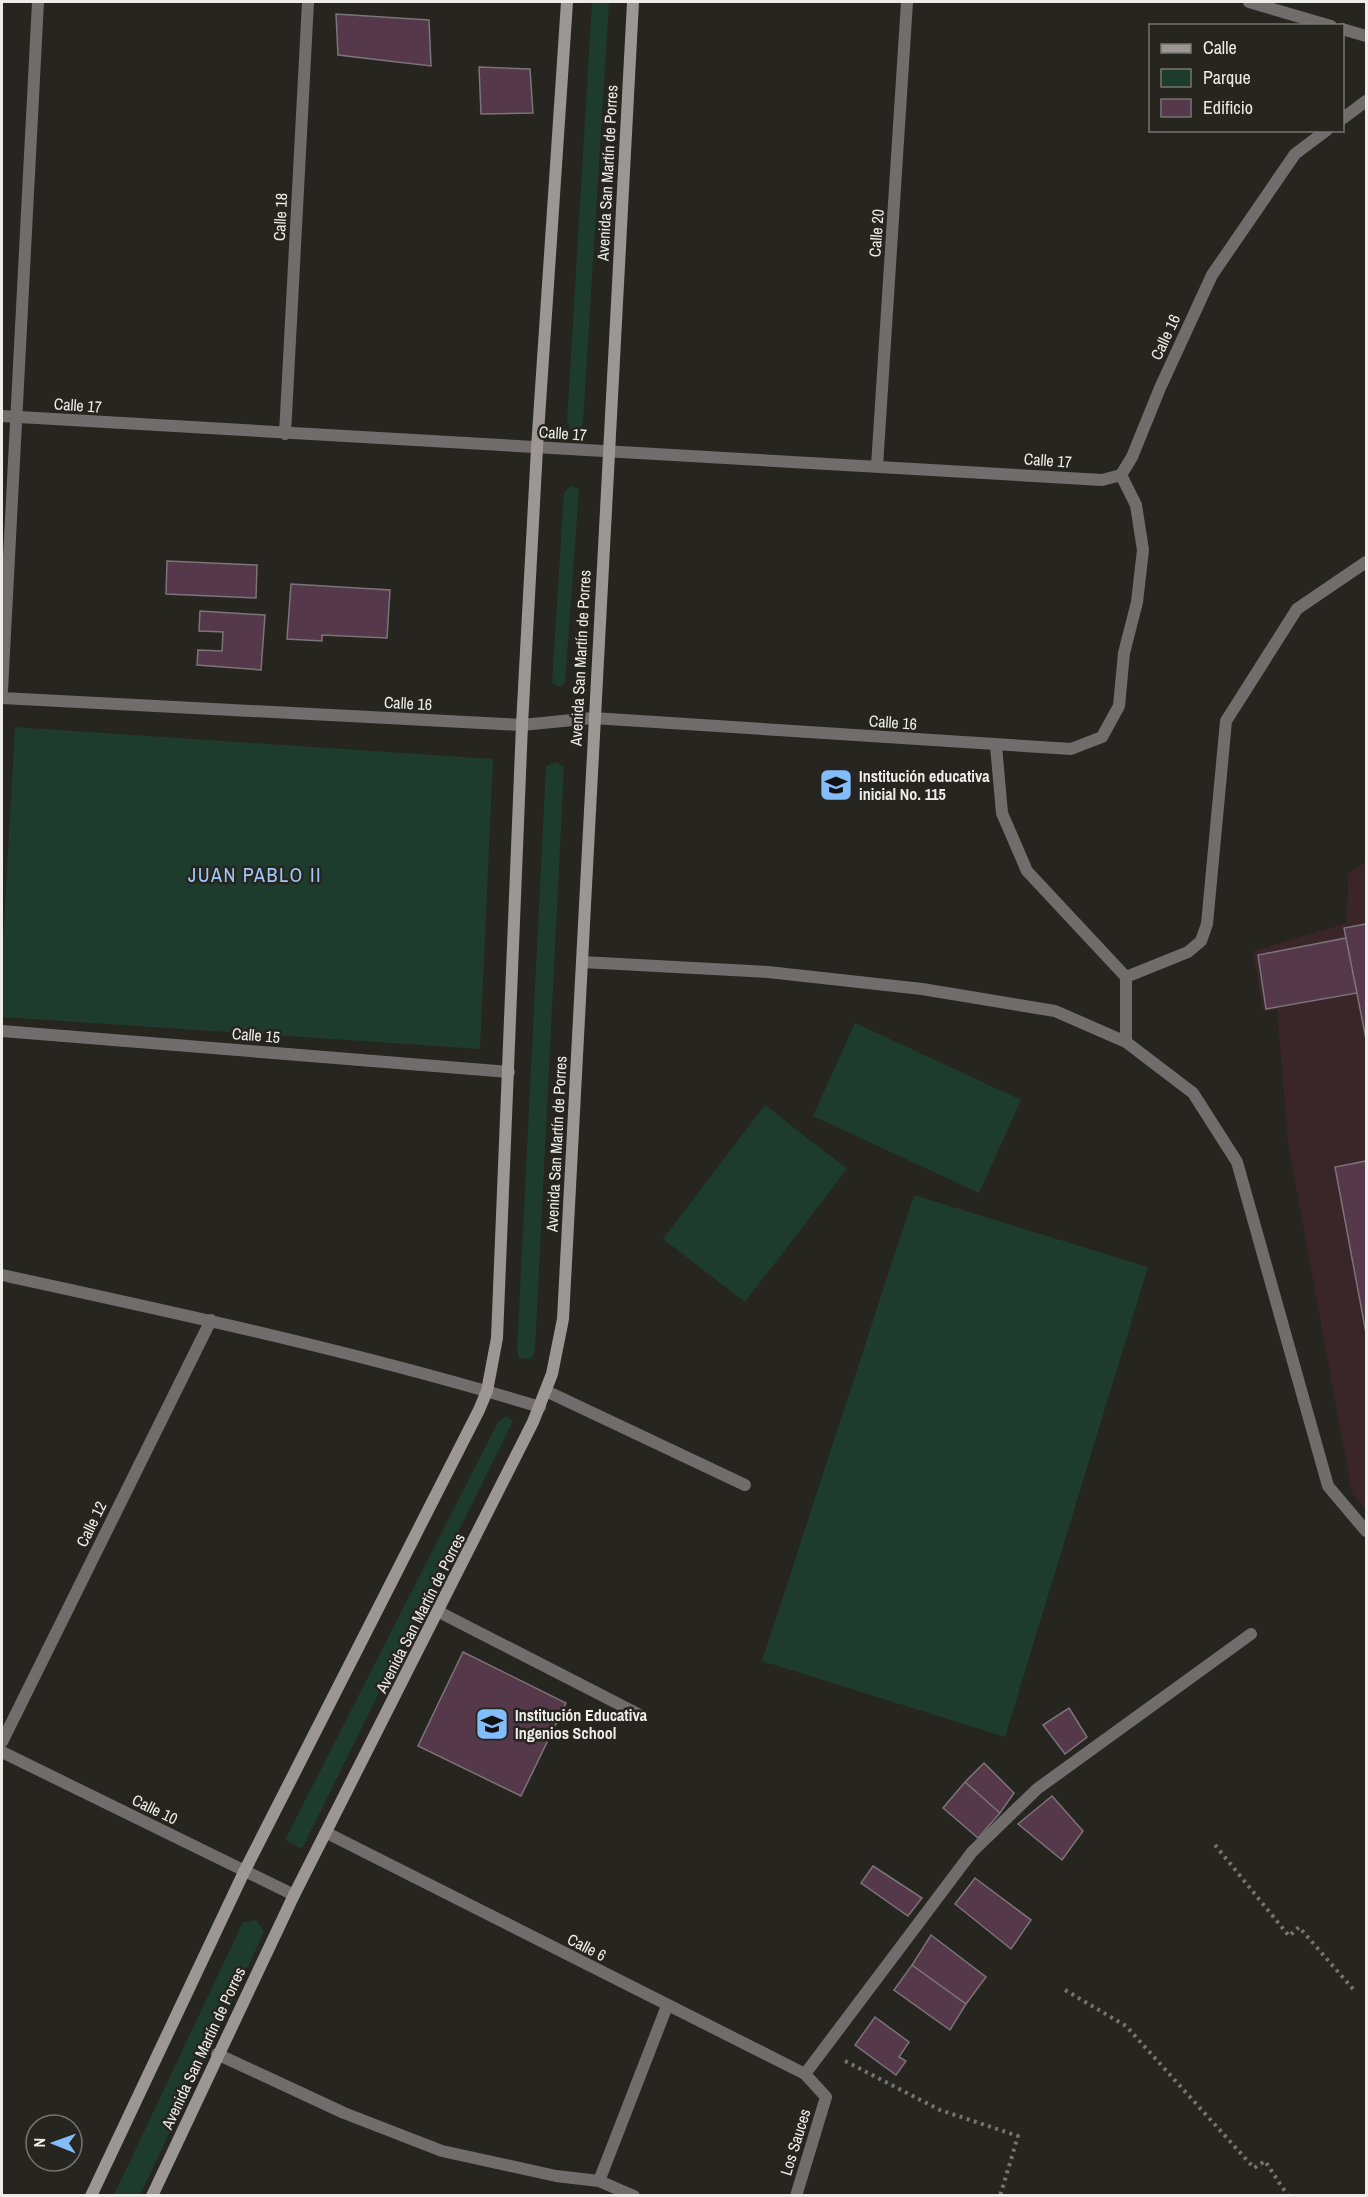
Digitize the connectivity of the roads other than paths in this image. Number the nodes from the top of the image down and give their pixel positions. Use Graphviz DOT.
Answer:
graph roads {
  1 [pos="38,2"];
  2 [pos="308,2"];
  3 [pos="567,2"];
  4 [pos="633,2"];
  5 [pos="907,2"];
  6 [pos="1249,2"];
  7 [pos="1323,24"];
  8 [pos="1344,30"];
  9 [pos="1366,36"];
  10 [pos="1366,101"];
  11 [pos="1344,118"];
  12 [pos="1324,132"];
  13 [pos="2,416"];
  14 [pos="15,417"];
  15 [pos="285,434"];
  16 [pos="537,448"];
  17 [pos="608,453"];
  18 [pos="877,466"];
  19 [pos="1121,475"];
  20 [pos="1366,562"];
  21 [pos="2,691"];
  22 [pos="2,698"];
  23 [pos="593,718"];
  24 [pos="522,725"];
  25 [pos="996,746"];
  26 [pos="582,962"];
  27 [pos="1126,977"];
  28 [pos="2,1031"];
  29 [pos="1126,1042"];
  30 [pos="509,1072"];
  31 [pos="2,1275"];
  32 [pos="211,1320"];
  33 [pos="487,1391"];
  34 [pos="546,1391"];
  35 [pos="540,1407"];
  36 [pos="745,1485"];
  37 [pos="1366,1532"];
  38 [pos="439,1612"];
  39 [pos="1251,1634"];
  40 [pos="642,1716"];
  41 [pos="2,1742"];
  42 [pos="2,1752"];
  43 [pos="327,1833"];
  44 [pos="244,1872"];
  45 [pos="294,1895"];
  46 [pos="667,2006"];
  47 [pos="217,2054"];
  48 [pos="805,2074"];
  49 [pos="826,2097"];
  50 [pos="599,2181"];
  51 [pos="91,2196"];
  52 [pos="152,2196"];
  53 [pos="634,2196"];
  54 [pos="795,2196"];
  1 -- 14 [label="street"];
  2 -- 15 [label="street, Calle 18"];
  3 -- 16 [label="main road"];
  4 -- 17 [label="main road, Avenida San Martín de Porres"];
  5 -- 18 [label="street, Calle 20"];
  6 -- 7 [label="street"];
  8 -- 9 [label="street"];
  10 -- 11 [label="street"];
  12 -- 19 [label="street, Calle 16"];
  13 -- 14 [label="street, Calle 17"];
  14 -- 15 [label="street, Calle 17"];
  14 -- 21 [label="street"];
  15 -- 16 [label="street, Calle 17"];
  16 -- 17 [label="street, Calle 17"];
  16 -- 24 [label="main road"];
  17 -- 18 [label="street, Calle 17"];
  17 -- 23 [label="main road, Avenida San Martín de Porres"];
  18 -- 19 [label="street, Calle 17"];
  19 -- 25 [label="street, Calle 16"];
  20 -- 27 [label="street"];
  22 -- 24 [label="street, Calle 16"];
  23 -- 24 [label="street, Calle 16"];
  23 -- 25 [label="street, Calle 16"];
  23 -- 26 [label="main road, Avenida San Martín de Porres"];
  24 -- 30 [label="main road"];
  25 -- 27 [label="street"];
  26 -- 29 [label="street"];
  26 -- 34 [label="main road, Avenida San Martín de Porres"];
  27 -- 29 [label="street"];
  28 -- 30 [label="street, Calle 15"];
  29 -- 37 [label="street"];
  30 -- 33 [label="main road"];
  31 -- 32 [label="street"];
  32 -- 33 [label="street"];
  32 -- 41 [label="street, Calle 12"];
  33 -- 35 [label="street"];
  33 -- 44 [label="main road"];
  34 -- 35 [label="main road, Avenida San Martín de Porres"];
  34 -- 36 [label="street"];
  35 -- 38 [label="main road, Avenida San Martín de Porres"];
  38 -- 40 [label="street"];
  38 -- 43 [label="main road, Avenida San Martín de Porres"];
  39 -- 48 [label="street"];
  42 -- 44 [label="street, Calle 10"];
  43 -- 45 [label="main road, Avenida San Martín de Porres"];
  43 -- 46 [label="street, Calle 6"];
  44 -- 45 [label="street, Calle 10"];
  44 -- 51 [label="main road"];
  45 -- 47 [label="main road, Avenida San Martín de Porres"];
  46 -- 48 [label="street, Calle 6"];
  46 -- 50 [label="street"];
  47 -- 50 [label="street"];
  47 -- 52 [label="main road, Avenida San Martín de Porres"];
  48 -- 49 [label="street, Calle 6"];
  49 -- 54 [label="street, Los Sauces"];
  50 -- 53 [label="street"];
}
